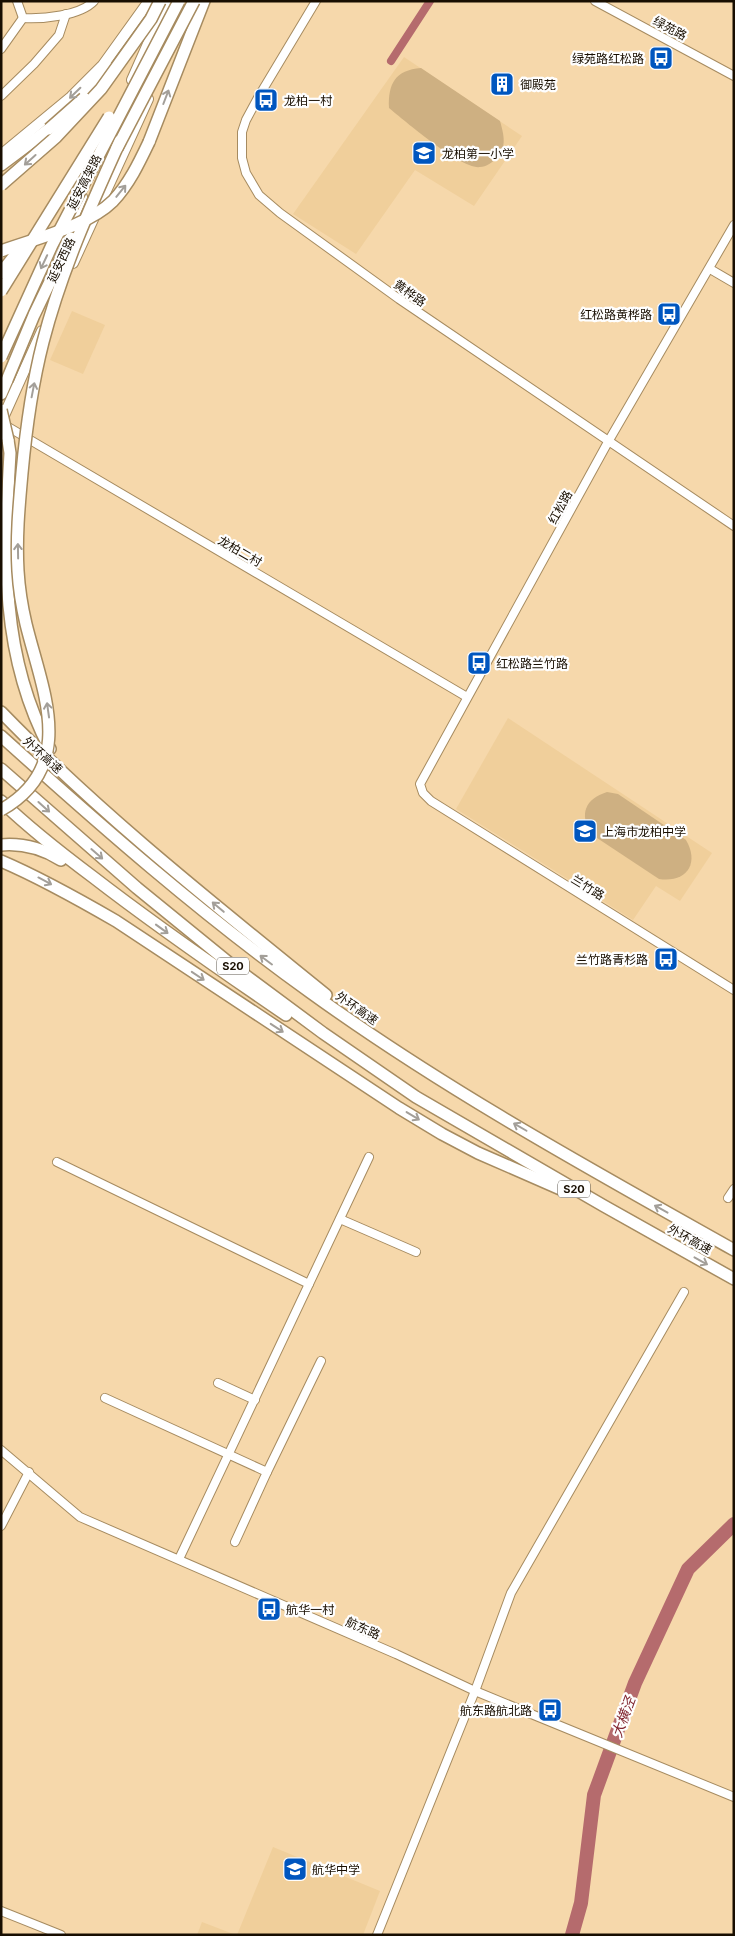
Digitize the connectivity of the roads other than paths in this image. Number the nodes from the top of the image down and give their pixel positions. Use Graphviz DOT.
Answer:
graph roads {
  1 [pos="17,1"];
  2 [pos="94,1"];
  3 [pos="149,1"];
  4 [pos="161,1"];
  5 [pos="167,1"];
  6 [pos="178,1"];
  7 [pos="194,1"];
  8 [pos="204,1"];
  9 [pos="316,1"];
  10 [pos="595,1"];
  11 [pos="66,14"];
  12 [pos="150,16"];
  13 [pos="23,18"];
  14 [pos="152,35"];
  15 [pos="1,49"];
  16 [pos="126,53"];
  17 [pos="734,76"];
  18 [pos="1,96"];
  19 [pos="102,129"];
  20 [pos="120,141"];
  21 [pos="1,155"];
  22 [pos="1,166"];
  23 [pos="1,172"];
  24 [pos="1,185"];
  25 [pos="734,225"];
  26 [pos="1,251"];
  27 [pos="710,269"];
  28 [pos="1,273"];
  29 [pos="734,283"];
  30 [pos="1,291"];
  31 [pos="1,357"];
  32 [pos="4,383"];
  33 [pos="1,394"];
  34 [pos="1,410"];
  35 [pos="1,422"];
  36 [pos="8,440"];
  37 [pos="608,442"];
  38 [pos="1,492"];
  39 [pos="734,526"];
  40 [pos="467,697"];
  41 [pos="1,712"];
  42 [pos="1,736"];
  43 [pos="1,769"];
  44 [pos="89,797"];
  45 [pos="431,801"];
  46 [pos="2,805"];
  47 [pos="1,846"];
  48 [pos="1,861"];
  49 [pos="123,900"];
  50 [pos="734,990"];
  51 [pos="392,1048"];
  52 [pos="416,1097"];
  53 [pos="369,1157"];
  54 [pos="57,1162"];
  55 [pos="734,1189"];
  56 [pos="728,1198"];
  57 [pos="604,1206"];
  58 [pos="340,1219"];
  59 [pos="734,1250"];
  60 [pos="416,1252"];
  61 [pos="734,1279"];
  62 [pos="309,1284"];
  63 [pos="684,1292"];
  64 [pos="321,1361"];
  65 [pos="218,1383"];
  66 [pos="105,1398"];
  67 [pos="255,1400"];
  68 [pos="1,1450"];
  69 [pos="229,1455"];
  70 [pos="29,1472"];
  71 [pos="267,1472"];
  72 [pos="1,1526"];
  73 [pos="235,1542"];
  74 [pos="180,1559"];
  75 [pos="475,1691"];
  76 [pos="734,1798"];
  77 [pos="1,1911"];
  78 [pos="61,1935"];
  79 [pos="377,1935"];
  1 -- 13 [label="street"];
  2 -- 11 [label="street"];
  3 -- 21 [label="main road, one-way"];
  4 -- 12 [label="main road"];
  4 -- 16 [label="highway, bridge"];
  5 -- 14 [label="main road, 延安西路"];
  6 -- 19 [label="highway, bridge"];
  6 -- 31 [label="highway, 延安高架路, one-way, bridge"];
  7 -- 20 [label="highway, 延安高架路, bridge"];
  7 -- 35 [label="main road, 延安西路"];
  26 -- 8 [label="highway, one-way, bridge"];
  9 -- 37 [label="street, 黄桦路"];
  10 -- 17 [label="street, 绿苑路"];
  11 -- 13 [label="street"];
  11 -- 18 [label="street"];
  12 -- 14 [label="main road"];
  12 -- 23 [label="main road"];
  13 -- 15 [label="street"];
  14 -- 32 [label="main road, 延安西路"];
  16 -- 22 [label="highway, bridge"];
  16 -- 24 [label="highway, one-way, bridge"];
  19 -- 28 [label="highway, bridge"];
  19 -- 30 [label="highway, bridge"];
  20 -- 32 [label="highway, 延安高架路, bridge"];
  46 -- 20 [label="highway, one-way, bridge"];
  25 -- 27 [label="street, 红松路"];
  27 -- 29 [label="street"];
  27 -- 37 [label="street, 红松路"];
  32 -- 33 [label="highway, 延安高架路"];
  34 -- 36 [label="highway, bridge"];
  35 -- 40 [label="street, 龙柏二村"];
  36 -- 38 [label="highway"];
  36 -- 44 [label="highway"];
  37 -- 39 [label="street, 黄桦路"];
  37 -- 40 [label="street, 红松路"];
  40 -- 45 [label="street, 红松路"];
  41 -- 44 [label="highway"];
  51 -- 42 [label="highway, 外环高速 / S20, one-way"];
  43 -- 52 [label="highway, 外环高速 / S20, one-way"];
  51 -- 44 [label="highway, one-way"];
  45 -- 50 [label="street, 兰竹路"];
  46 -- 49 [label="highway"];
  47 -- 49 [label="highway"];
  48 -- 57 [label="highway, one-way"];
  49 -- 52 [label="highway, one-way"];
  59 -- 51 [label="highway, 外环高速 / S20, one-way"];
  52 -- 57 [label="highway, 外环高速 / S20"];
  53 -- 58 [label="street"];
  54 -- 62 [label="street"];
  55 -- 56 [label="street"];
  57 -- 61 [label="highway, 外环高速 / S20, one-way"];
  58 -- 60 [label="street"];
  58 -- 62 [label="street"];
  62 -- 67 [label="street"];
  63 -- 75 [label="street"];
  64 -- 71 [label="street"];
  65 -- 67 [label="street"];
  66 -- 69 [label="street"];
  67 -- 69 [label="street"];
  68 -- 70 [label="street, 航东路"];
  69 -- 71 [label="street"];
  69 -- 74 [label="street"];
  70 -- 72 [label="street"];
  70 -- 74 [label="street, 航东路"];
  71 -- 73 [label="street"];
  74 -- 75 [label="street, 航东路"];
  75 -- 76 [label="street, 航东路"];
  75 -- 79 [label="street"];
  77 -- 78 [label="street"];
}
